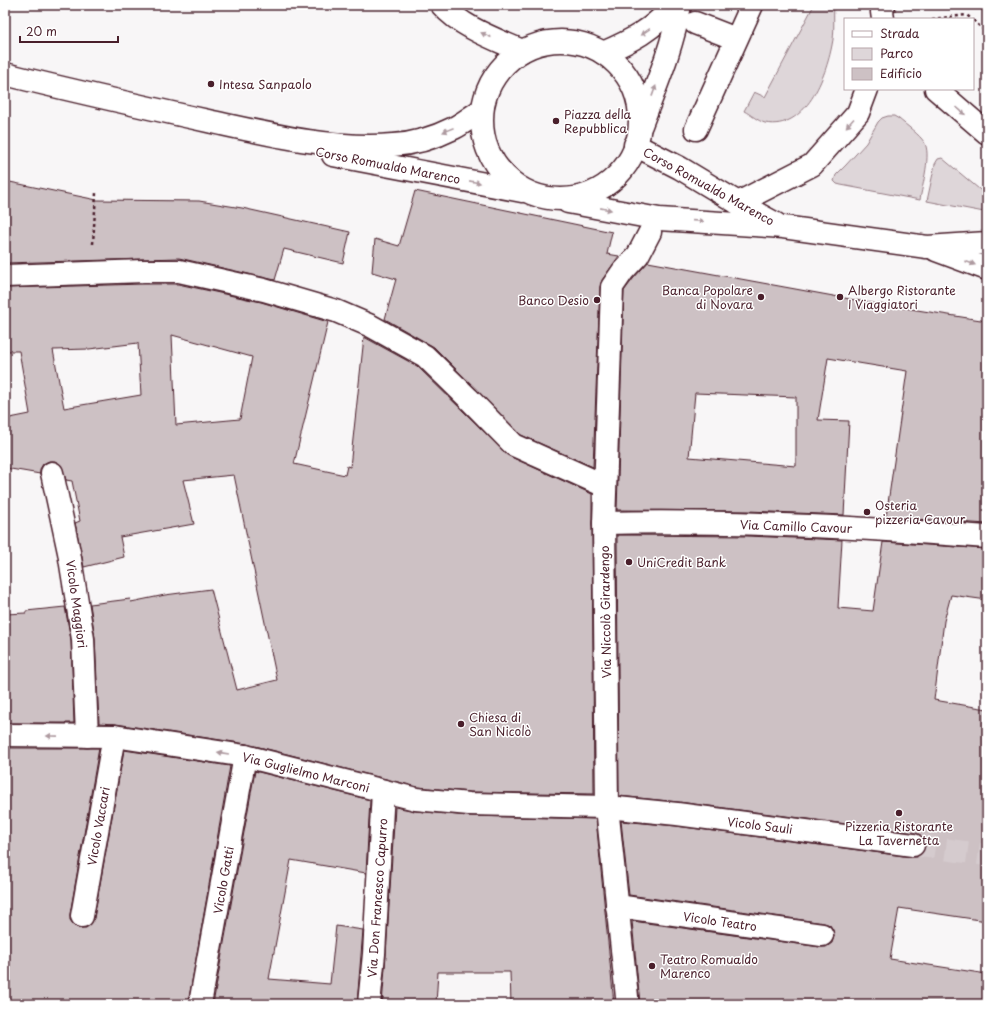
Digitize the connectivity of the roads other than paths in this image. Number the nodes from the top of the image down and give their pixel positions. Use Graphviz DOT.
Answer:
graph roads {
  1 [pos="442,5"];
  2 [pos="673,5"];
  3 [pos="680,5"];
  4 [pos="752,5"];
  5 [pos="884,5"];
  6 [pos="883,18"];
  7 [pos="695,23"];
  8 [pos="736,39"];
  9 [pos="522,50"];
  10 [pos="603,53"];
  11 [pos="5,74"];
  12 [pos="867,90"];
  13 [pos="937,90"];
  14 [pos="482,110"];
  15 [pos="246,129"];
  16 [pos="696,129"];
  17 [pos="987,133"];
  18 [pos="637,136"];
  19 [pos="532,194"];
  20 [pos="554,199"];
  21 [pos="738,203"];
  22 [pos="783,227"];
  23 [pos="650,232"];
  24 [pos="987,243"];
  25 [pos="928,247"];
  26 [pos="987,269"];
  27 [pos="5,276"];
  28 [pos="52,473"];
  29 [pos="605,486"];
  30 [pos="604,523"];
  31 [pos="987,537"];
  32 [pos="5,735"];
  33 [pos="87,736"];
  34 [pos="114,736"];
  35 [pos="245,756"];
  36 [pos="383,791"];
  37 [pos="606,807"];
  38 [pos="913,845"];
  39 [pos="617,906"];
  40 [pos="82,916"];
  41 [pos="822,935"];
  42 [pos="200,1004"];
  43 [pos="369,1004"];
  44 [pos="627,1004"];
  9 -- 1 [label="street, one-way"];
  2 -- 10 [label="street, one-way"];
  18 -- 3 [label="street, one-way"];
  4 -- 8 [label="street"];
  5 -- 6 [label="street"];
  7 -- 8 [label="street"];
  8 -- 16 [label="street"];
  9 -- 10 [label="street"];
  9 -- 14 [label="street"];
  10 -- 18 [label="street"];
  11 -- 15 [label="street, Corso Romualdo Marenco"];
  12 -- 21 [label="street, one-way"];
  13 -- 17 [label="street, one-way"];
  14 -- 15 [label="street, Corso Romualdo Marenco, one-way"];
  14 -- 19 [label="street"];
  15 -- 19 [label="street, Corso Romualdo Marenco, one-way"];
  18 -- 20 [label="street"];
  18 -- 21 [label="street, Corso Romualdo Marenco"];
  19 -- 20 [label="street"];
  20 -- 22 [label="street, Corso Romualdo Marenco, one-way"];
  21 -- 22 [label="street, Corso Romualdo Marenco"];
  22 -- 25 [label="street, Corso Romualdo Marenco"];
  23 -- 29 [label="street, Via Niccolò Girardengo"];
  24 -- 25 [label="street, Corso Romualdo Marenco"];
  25 -- 26 [label="street, Corso Romualdo Marenco, one-way"];
  27 -- 29 [label="street"];
  28 -- 33 [label="street, Vicolo Maggiori"];
  29 -- 30 [label="street, Via Niccolò Girardengo"];
  30 -- 31 [label="street, Via Camillo Cavour"];
  30 -- 37 [label="street, Via Niccolò Girardengo"];
  33 -- 32 [label="street, Via Guglielmo Marconi, one-way"];
  33 -- 34 [label="street, Via Guglielmo Marconi"];
  35 -- 34 [label="street, Via Guglielmo Marconi, one-way"];
  34 -- 40 [label="street, Vicolo Vaccari"];
  35 -- 36 [label="street, Via Guglielmo Marconi"];
  35 -- 42 [label="street, Vicolo Gatti"];
  36 -- 37 [label="street, Via Guglielmo Marconi"];
  36 -- 43 [label="street, Via Don Francesco Capurro"];
  37 -- 38 [label="street, Vicolo Sauli"];
  37 -- 39 [label="street, Via Niccolò Girardengo"];
  39 -- 41 [label="street, Vicolo Teatro"];
  39 -- 44 [label="street, Via Niccolò Girardengo"];
}
